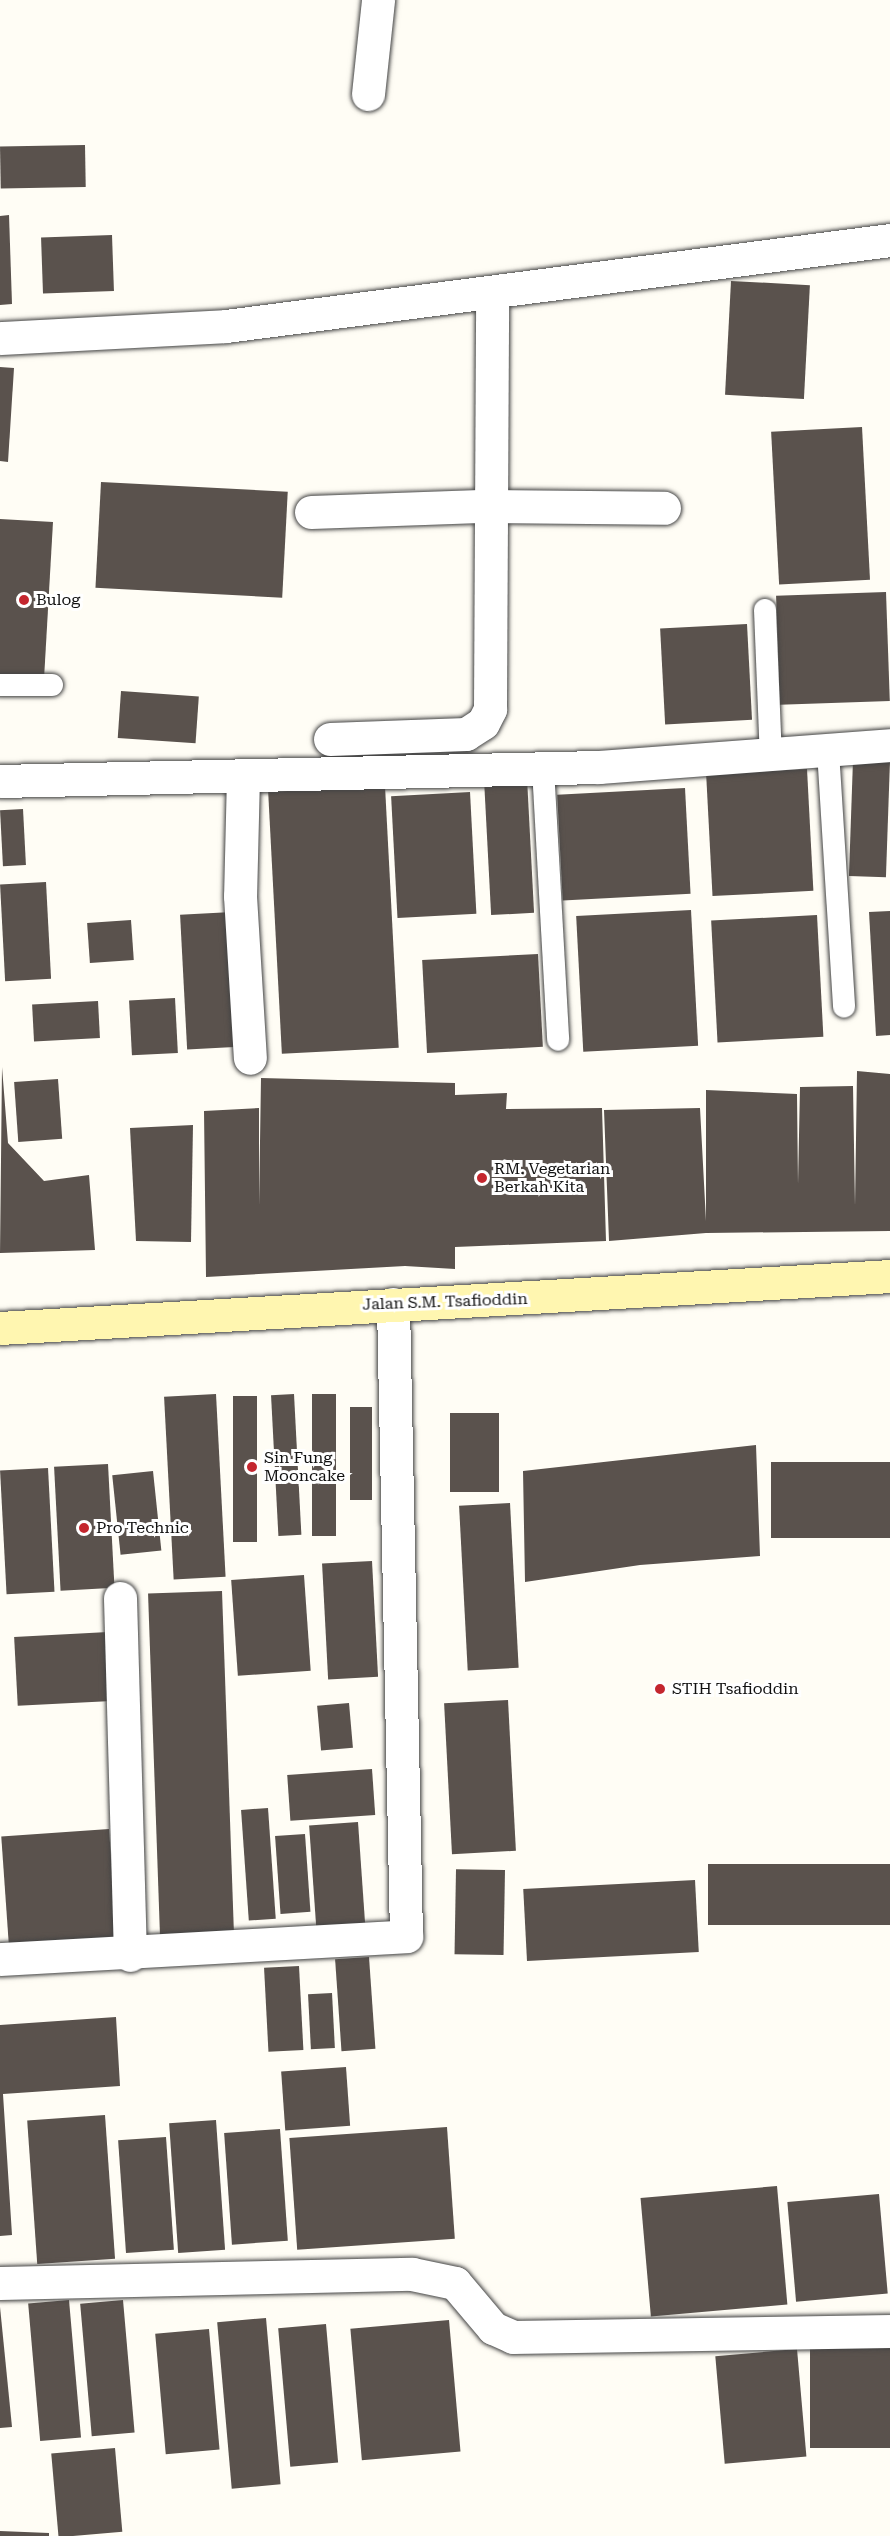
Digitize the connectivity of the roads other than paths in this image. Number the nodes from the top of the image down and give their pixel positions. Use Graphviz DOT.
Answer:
graph roads {
  1 [pos="378,0"];
  2 [pos="368,94"];
  3 [pos="890,240"];
  4 [pos="492,294"];
  5 [pos="0,338"];
  6 [pos="487,506"];
  7 [pos="664,508"];
  8 [pos="311,512"];
  9 [pos="765,610"];
  10 [pos="0,685"];
  11 [pos="52,685"];
  12 [pos="330,739"];
  13 [pos="890,745"];
  14 [pos="828,751"];
  15 [pos="771,757"];
  16 [pos="543,768"];
  17 [pos="243,776"];
  18 [pos="0,781"];
  19 [pos="844,1006"];
  20 [pos="558,1040"];
  21 [pos="250,1058"];
  22 [pos="890,1276"];
  23 [pos="393,1304"];
  24 [pos="0,1328"];
  25 [pos="120,1598"];
  26 [pos="130,1955"];
  27 [pos="0,1959"];
  28 [pos="0,2283"];
  29 [pos="890,2331"];
  1 -- 2 [label="street"];
  3 -- 4 [label="street"];
  4 -- 5 [label="street"];
  4 -- 6 [label="street"];
  6 -- 7 [label="street"];
  6 -- 8 [label="street"];
  6 -- 12 [label="street"];
  9 -- 15 [label="lane"];
  10 -- 11 [label="lane"];
  13 -- 14 [label="street"];
  14 -- 15 [label="street"];
  14 -- 19 [label="lane"];
  15 -- 16 [label="street"];
  16 -- 17 [label="street"];
  16 -- 20 [label="lane"];
  17 -- 18 [label="street"];
  17 -- 21 [label="street"];
  22 -- 23 [label="street, Jalan S.M. Tsafioddin"];
  23 -- 24 [label="street, Jalan S.M. Tsafioddin"];
  23 -- 26 [label="street"];
  25 -- 26 [label="street"];
  26 -- 27 [label="street"];
  28 -- 29 [label="street"];
}
